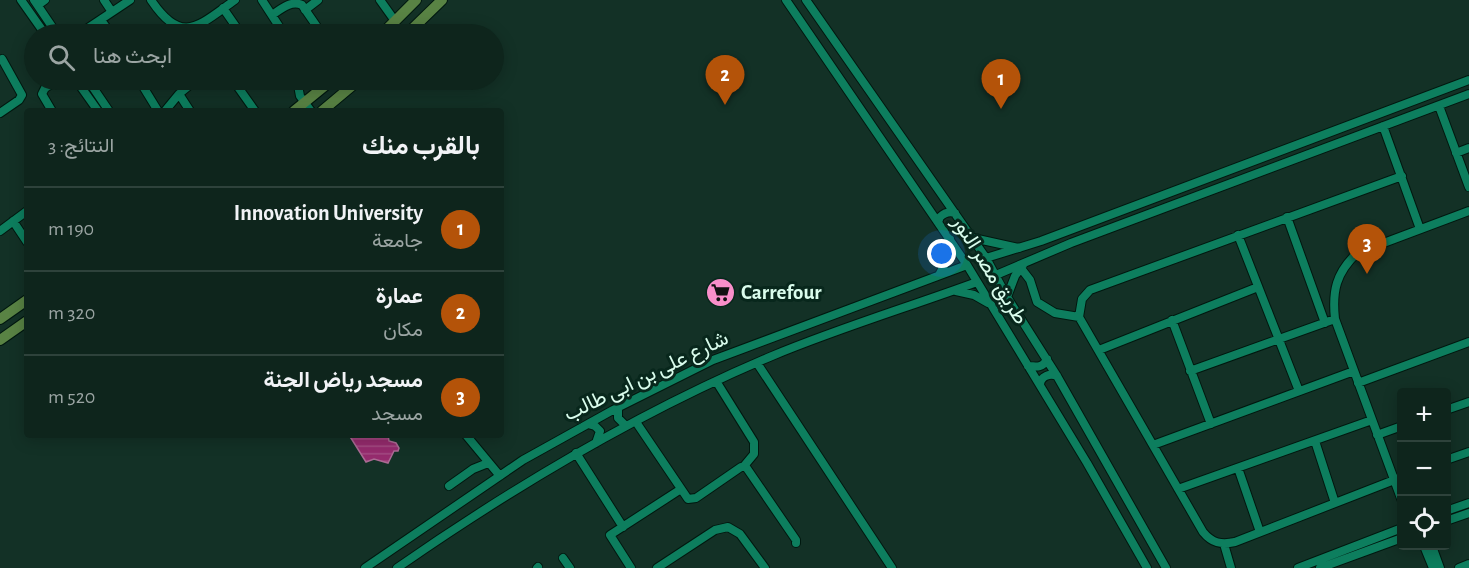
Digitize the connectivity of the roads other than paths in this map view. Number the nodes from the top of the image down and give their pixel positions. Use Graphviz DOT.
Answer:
graph roads {
  1 [pos="21,0"];
  2 [pos="104,0"];
  3 [pos="130,0"];
  4 [pos="151,0"];
  5 [pos="235,0"];
  6 [pos="262,0"];
  7 [pos="318,0"];
  8 [pos="380,0"];
  9 [pos="416,0"];
  10 [pos="442,0"];
  11 [pos="786,0"];
  12 [pos="806,0"];
  13 [pos="39,2"];
  14 [pos="224,4"];
  15 [pos="305,10"];
  16 [pos="112,12"];
  17 [pos="272,15"];
  18 [pos="101,20"];
  19 [pos="395,21"];
  20 [pos="38,24"];
  21 [pos="51,24"];
  22 [pos="95,24"];
  23 [pos="104,24"];
  24 [pos="173,24"];
  25 [pos="198,24"];
  26 [pos="235,24"];
  27 [pos="278,24"];
  28 [pos="315,24"];
  29 [pos="392,24"];
  30 [pos="417,24"];
  31 [pos="2,59"];
  32 [pos="1469,80"];
  33 [pos="44,90"];
  34 [pos="83,90"];
  35 [pos="95,90"];
  36 [pos="145,90"];
  37 [pos="184,90"];
  38 [pos="240,90"];
  39 [pos="298,90"];
  40 [pos="323,90"];
  41 [pos="347,90"];
  42 [pos="179,94"];
  43 [pos="1469,94"];
  44 [pos="1439,106"];
  45 [pos="308,107"];
  46 [pos="50,108"];
  47 [pos="96,108"];
  48 [pos="107,108"];
  49 [pos="156,108"];
  50 [pos="167,108"];
  51 [pos="188,108"];
  52 [pos="253,108"];
  53 [pos="326,108"];
  54 [pos="0,113"];
  55 [pos="1383,126"];
  56 [pos="1469,148"];
  57 [pos="1456,153"];
  58 [pos="1402,176"];
  59 [pos="1469,187"];
  60 [pos="939,191"];
  61 [pos="924,201"];
  62 [pos="1469,211"];
  63 [pos="24,213"];
  64 [pos="955,213"];
  65 [pos="1287,218"];
  66 [pos="13,221"];
  67 [pos="938,222"];
  68 [pos="1,227"];
  69 [pos="1420,229"];
  70 [pos="1238,235"];
  71 [pos="24,238"];
  72 [pos="973,238"];
  73 [pos="950,239"];
  74 [pos="1041,241"];
  75 [pos="1019,249"];
  76 [pos="1046,253"];
  77 [pos="986,258"];
  78 [pos="967,265"];
  79 [pos="1023,265"];
  80 [pos="939,275"];
  81 [pos="996,275"];
  82 [pos="977,282"];
  83 [pos="910,286"];
  84 [pos="1258,287"];
  85 [pos="952,291"];
  86 [pos="1007,297"];
  87 [pos="24,302"];
  88 [pos="918,302"];
  89 [pos="993,307"];
  90 [pos="1079,317"];
  91 [pos="0,319"];
  92 [pos="1335,319"];
  93 [pos="1172,320"];
  94 [pos="24,323"];
  95 [pos="1325,323"];
  96 [pos="1278,339"];
  97 [pos="0,340"];
  98 [pos="1469,342"];
  99 [pos="1099,350"];
  100 [pos="1047,359"];
  101 [pos="757,363"];
  102 [pos="1028,366"];
  103 [pos="1190,371"];
  104 [pos="1354,371"];
  105 [pos="1057,376"];
  106 [pos="716,381"];
  107 [pos="1358,383"];
  108 [pos="1040,384"];
  109 [pos="1299,391"];
  110 [pos="1469,402"];
  111 [pos="618,408"];
  112 [pos="1451,408"];
  113 [pos="1372,420"];
  114 [pos="636,422"];
  115 [pos="588,424"];
  116 [pos="1211,424"];
  117 [pos="626,426"];
  118 [pos="1397,428"];
  119 [pos="1377,435"];
  120 [pos="468,438"];
  121 [pos="1315,441"];
  122 [pos="597,442"];
  123 [pos="1154,445"];
  124 [pos="1469,452"];
  125 [pos="576,453"];
  126 [pos="1451,458"];
  127 [pos="488,463"];
  128 [pos="744,466"];
  129 [pos="1238,468"];
  130 [pos="500,476"];
  131 [pos="1397,476"];
  132 [pos="1397,478"];
  133 [pos="449,486"];
  134 [pos="681,489"];
  135 [pos="1178,489"];
  136 [pos="1335,502"];
  137 [pos="1469,503"];
  138 [pos="1451,509"];
  139 [pos="1469,513"];
  140 [pos="1451,519"];
  141 [pos="623,526"];
  142 [pos="1397,530"];
  143 [pos="1260,532"];
  144 [pos="1397,539"];
  145 [pos="796,543"];
  146 [pos="1224,544"];
  147 [pos="1426,550"];
  148 [pos="1433,550"];
  149 [pos="563,558"];
  150 [pos="1325,563"];
  151 [pos="1469,564"];
  152 [pos="401,567"];
  153 [pos="365,568"];
  154 [pos="570,568"];
  155 [pos="631,568"];
  156 [pos="657,568"];
  157 [pos="765,568"];
  158 [pos="892,568"];
  159 [pos="1147,568"];
  160 [pos="1166,568"];
  161 [pos="1231,568"];
  162 [pos="1298,568"];
  163 [pos="1433,568"];
  164 [pos="1440,568"];
  165 [pos="1459,568"];
  1 -- 20 [label="street"];
  2 -- 16 [label="street"];
  3 -- 16 [label="street"];
  4 -- 24 [label="street"];
  5 -- 14 [label="street"];
  6 -- 17 [label="street"];
  7 -- 15 [label="street"];
  8 -- 19 [label="street"];
  9 -- 19 [label="main road"];
  10 -- 30 [label="main road"];
  11 -- 61 [label="street, طريق مصر النور"];
  12 -- 60 [label="street, طريق مصر النور"];
  13 -- 21 [label="street"];
  14 -- 25 [label="street"];
  14 -- 26 [label="street"];
  15 -- 17 [label="street"];
  15 -- 28 [label="street"];
  16 -- 18 [label="street"];
  17 -- 27 [label="street"];
  18 -- 22 [label="street"];
  18 -- 23 [label="street"];
  19 -- 29 [label="main road"];
  31 -- 54 [label="street"];
  32 -- 74 [label="street"];
  33 -- 46 [label="street"];
  34 -- 47 [label="street"];
  35 -- 48 [label="street"];
  36 -- 49 [label="street"];
  37 -- 42 [label="street"];
  38 -- 52 [label="street"];
  39 -- 45 [label="street"];
  40 -- 45 [label="main road"];
  41 -- 53 [label="main road"];
  42 -- 50 [label="street"];
  42 -- 51 [label="street"];
  43 -- 44 [label="street"];
  44 -- 55 [label="street"];
  44 -- 57 [label="street"];
  55 -- 58 [label="street"];
  55 -- 76 [label="street"];
  56 -- 57 [label="street"];
  57 -- 59 [label="street"];
  58 -- 65 [label="street"];
  58 -- 69 [label="street"];
  60 -- 61 [label="street"];
  60 -- 64 [label="street, طريق مصر النور"];
  61 -- 67 [label="street, طريق مصر النور"];
  62 -- 69 [label="street"];
  63 -- 66 [label="street"];
  64 -- 67 [label="street"];
  64 -- 72 [label="street, طريق مصر النور"];
  65 -- 70 [label="street"];
  65 -- 95 [label="street"];
  66 -- 68 [label="street"];
  66 -- 71 [label="street"];
  67 -- 73 [label="street, طريق مصر النور"];
  69 -- 92 [label="street"];
  70 -- 84 [label="street"];
  70 -- 90 [label="street"];
  72 -- 75 [label="street"];
  72 -- 77 [label="street, طريق مصر النور"];
  73 -- 78 [label="street, طريق مصر النور"];
  73 -- 80 [label="street"];
  74 -- 75 [label="street"];
  74 -- 76 [label="street"];
  75 -- 77 [label="street"];
  76 -- 79 [label="street"];
  77 -- 81 [label="street, طريق مصر النور"];
  78 -- 80 [label="street, شارع على بن ابى طالب"];
  78 -- 82 [label="street, طريق مصر النور"];
  79 -- 81 [label="street"];
  79 -- 86 [label="street"];
  79 -- 90 [label="street"];
  80 -- 83 [label="street, شارع على بن ابى طالب"];
  81 -- 86 [label="street, طريق مصر النور"];
  82 -- 85 [label="street, شارع على بن ابى طالب"];
  82 -- 89 [label="street, طريق مصر النور"];
  83 -- 88 [label="street"];
  83 -- 111 [label="street, شارع على بن ابى طالب"];
  84 -- 93 [label="street"];
  84 -- 96 [label="street"];
  85 -- 88 [label="street, شارع على بن ابى طالب"];
  85 -- 89 [label="street"];
  86 -- 100 [label="street, طريق مصر النور"];
  87 -- 91 [label="main road"];
  88 -- 101 [label="street, شارع على بن ابى طالب"];
  89 -- 102 [label="street, طريق مصر النور"];
  90 -- 99 [label="street"];
  92 -- 95 [label="street"];
  92 -- 104 [label="street"];
  93 -- 99 [label="street"];
  93 -- 103 [label="street"];
  94 -- 97 [label="main road"];
  95 -- 96 [label="street"];
  96 -- 103 [label="street"];
  96 -- 109 [label="street"];
  98 -- 107 [label="street"];
  99 -- 123 [label="street"];
  100 -- 102 [label="street"];
  100 -- 105 [label="street, طريق مصر النور"];
  101 -- 106 [label="street, شارع على بن ابى طالب"];
  101 -- 158 [label="street"];
  102 -- 108 [label="street, طريق مصر النور"];
  103 -- 116 [label="street"];
  104 -- 107 [label="street"];
  104 -- 109 [label="street"];
  105 -- 108 [label="street"];
  105 -- 160 [label="street, طريق مصر النور"];
  106 -- 114 [label="street, شارع على بن ابى طالب"];
  106 -- 128 [label="street"];
  107 -- 113 [label="street"];
  108 -- 159 [label="street, طريق مصر النور"];
  109 -- 116 [label="street"];
  110 -- 112 [label="street"];
  111 -- 115 [label="street, شارع على بن ابى طالب"];
  111 -- 117 [label="street"];
  113 -- 119 [label="street"];
  113 -- 121 [label="street"];
  114 -- 117 [label="street, شارع على بن ابى طالب"];
  114 -- 134 [label="street"];
  115 -- 122 [label="street"];
  115 -- 130 [label="street, شارع على بن ابى طالب"];
  116 -- 123 [label="street"];
  117 -- 122 [label="street, شارع على بن ابى طالب"];
  118 -- 119 [label="street"];
  119 -- 131 [label="street"];
  120 -- 127 [label="street"];
  121 -- 129 [label="street"];
  121 -- 136 [label="street"];
  122 -- 125 [label="street, شارع على بن ابى طالب"];
  123 -- 135 [label="street"];
  124 -- 126 [label="street"];
  125 -- 141 [label="street"];
  125 -- 152 [label="street, شارع على بن ابى طالب"];
  127 -- 130 [label="street"];
  127 -- 133 [label="street"];
  128 -- 134 [label="street"];
  128 -- 145 [label="street"];
  129 -- 135 [label="street"];
  129 -- 143 [label="street"];
  130 -- 153 [label="street, شارع على بن ابى طالب"];
  132 -- 136 [label="street"];
  134 -- 141 [label="street"];
  135 -- 146 [label="street"];
  136 -- 143 [label="street"];
  137 -- 138 [label="street"];
  139 -- 140 [label="street"];
  141 -- 155 [label="street"];
  142 -- 150 [label="street"];
  143 -- 146 [label="street"];
  144 -- 150 [label="street"];
  146 -- 161 [label="street"];
  147 -- 163 [label="street"];
  148 -- 164 [label="street"];
  149 -- 154 [label="street"];
  150 -- 162 [label="street"];
  151 -- 165 [label="street"];
  156 -- 157 [label="street"];
}
